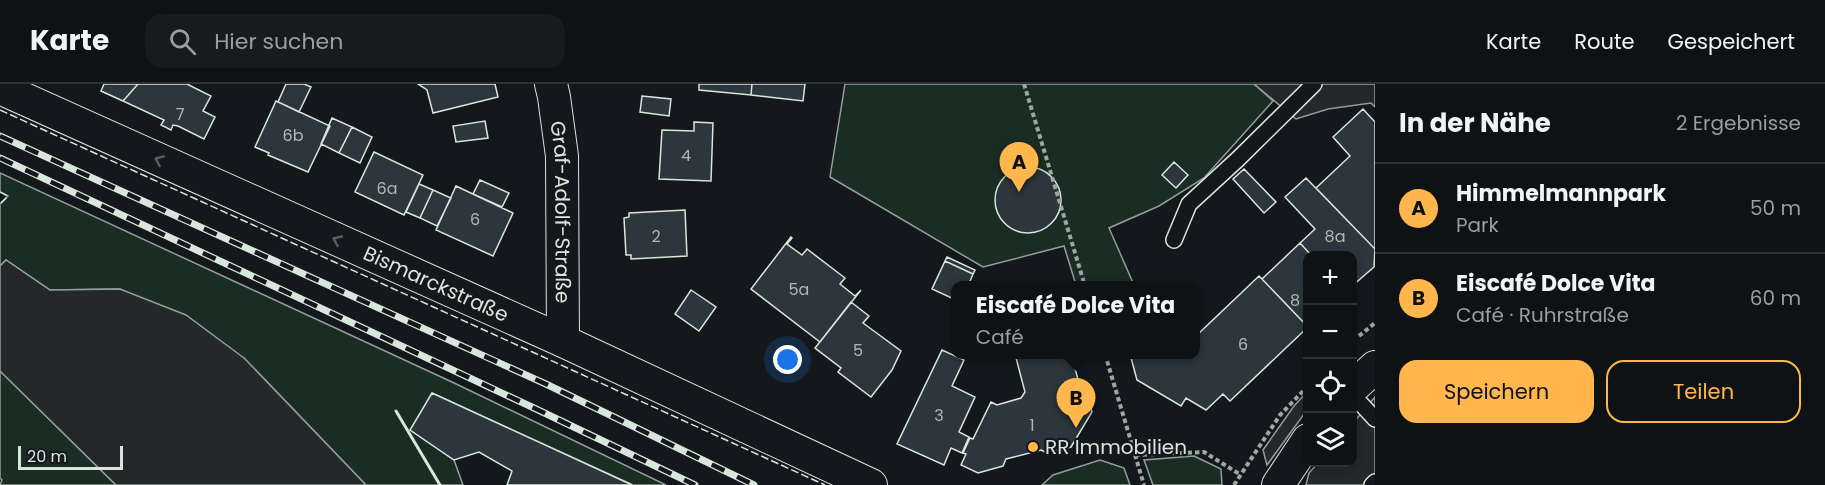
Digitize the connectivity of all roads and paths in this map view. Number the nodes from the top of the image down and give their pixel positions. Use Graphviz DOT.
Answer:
graph roads {
  1 [pos="551,84"];
  2 [pos="1024,84"];
  3 [pos="1314,84"];
  4 [pos="0,88"];
  5 [pos="1174,240"];
  6 [pos="1083,281"];
  7 [pos="1375,323"];
  8 [pos="1357,338"];
  9 [pos="563,341"];
  10 [pos="1106,359"];
  11 [pos="1375,367"];
  12 [pos="1357,384"];
  13 [pos="1357,399"];
  14 [pos="1375,419"];
  15 [pos="1303,448"];
  16 [pos="1135,455"];
  17 [pos="1241,475"];
  18 [pos="871,485"];
  19 [pos="1144,485"];
  20 [pos="1278,485"];
  1 -- 9 [label="street, Graf-Adolf-Straße"];
  2 -- 6 [label="path"];
  3 -- 5 [label="lane"];
  9 -- 4 [label="street, Bismarckstraße, one-way"];
  7 -- 8 [label="path"];
  9 -- 18 [label="street, Bismarckstraße"];
  10 -- 16 [label="path"];
  11 -- 12 [label="street"];
  13 -- 14 [label="lane"];
  15 -- 20 [label="street"];
  16 -- 17 [label="path"];
  16 -- 19 [label="path"];
}
